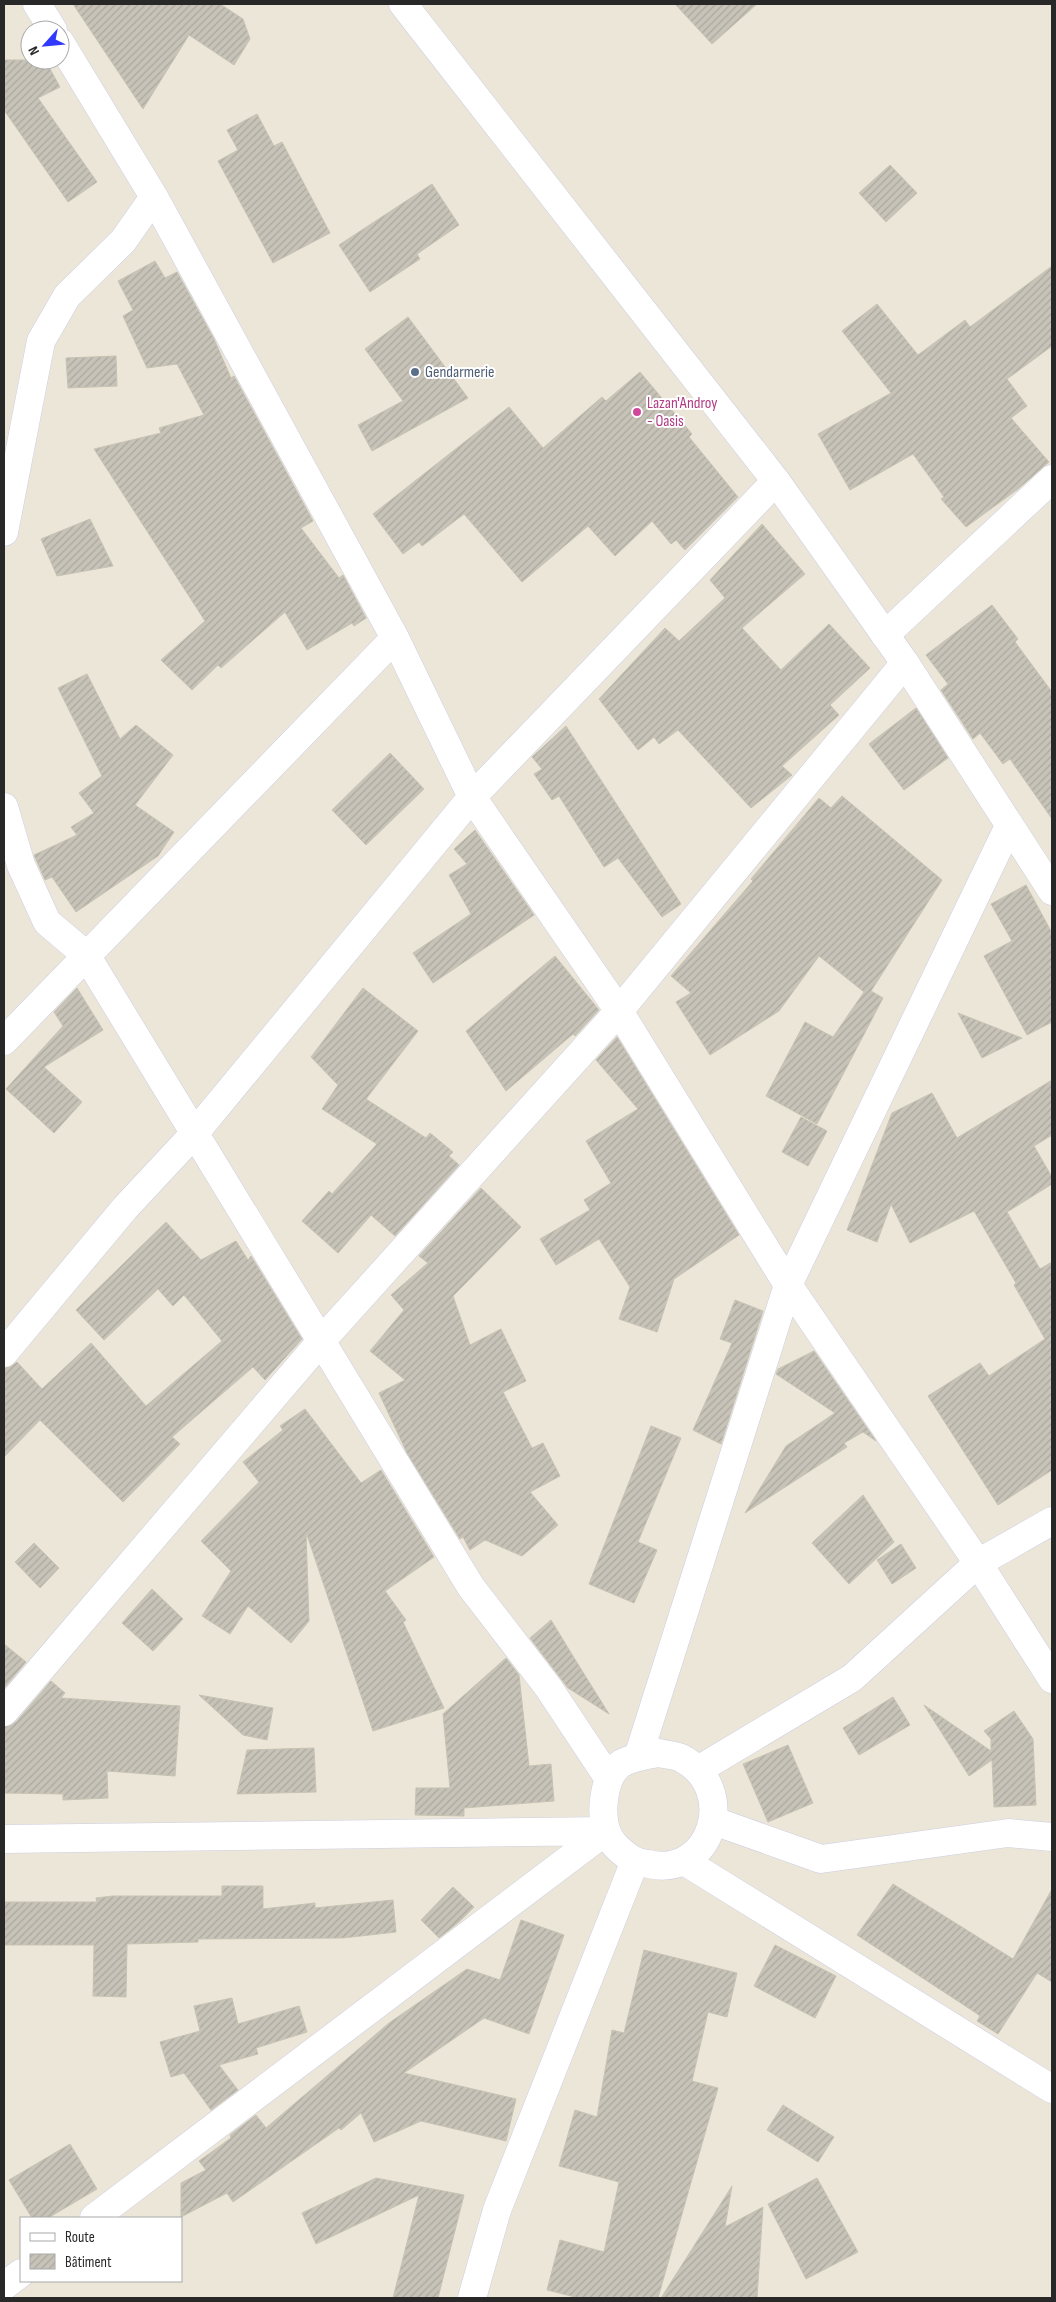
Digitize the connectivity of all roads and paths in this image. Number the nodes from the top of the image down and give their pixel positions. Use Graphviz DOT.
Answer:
graph roads {
  1 [pos="37,4"];
  2 [pos="403,4"];
  3 [pos="47,20"];
  4 [pos="70,58"];
  5 [pos="154,197"];
  6 [pos="776,480"];
  7 [pos="1052,480"];
  8 [pos="4,532"];
  9 [pos="886,635"];
  10 [pos="395,638"];
  11 [pos="905,662"];
  12 [pos="472,797"];
  13 [pos="4,807"];
  14 [pos="1009,826"];
  15 [pos="1052,891"];
  16 [pos="86,955"];
  17 [pos="619,1011"];
  18 [pos="4,1041"];
  19 [pos="194,1134"];
  20 [pos="788,1285"];
  21 [pos="322,1340"];
  22 [pos="4,1353"];
  23 [pos="1052,1520"];
  24 [pos="978,1563"];
  25 [pos="1052,1680"];
  26 [pos="4,1712"];
  27 [pos="638,1757"];
  28 [pos="698,1770"];
  29 [pos="609,1779"];
  30 [pos="714,1821"];
  31 [pos="606,1831"];
  32 [pos="1052,1837"];
  33 [pos="4,1839"];
  34 [pos="684,1860"];
  35 [pos="635,1862"];
  36 [pos="1052,2089"];
  37 [pos="95,2217"];
  38 [pos="20,2274"];
  39 [pos="4,2286"];
  40 [pos="472,2298"];
  1 -- 3 [label="street"];
  2 -- 6 [label="street"];
  4 -- 5 [label="street"];
  5 -- 8 [label="street"];
  5 -- 10 [label="street"];
  6 -- 9 [label="street"];
  6 -- 12 [label="street"];
  7 -- 9 [label="street"];
  9 -- 11 [label="street"];
  10 -- 12 [label="street"];
  10 -- 16 [label="street"];
  11 -- 14 [label="street"];
  11 -- 17 [label="street"];
  12 -- 17 [label="street"];
  12 -- 19 [label="street"];
  13 -- 16 [label="street"];
  14 -- 15 [label="street"];
  14 -- 20 [label="street"];
  16 -- 18 [label="street"];
  16 -- 19 [label="street"];
  17 -- 20 [label="street"];
  17 -- 21 [label="street"];
  19 -- 21 [label="street"];
  19 -- 22 [label="street"];
  20 -- 24 [label="street"];
  20 -- 27 [label="street"];
  21 -- 26 [label="street"];
  21 -- 29 [label="street"];
  23 -- 24 [label="street"];
  24 -- 25 [label="street"];
  24 -- 28 [label="street"];
  27 -- 28 [label="street"];
  27 -- 29 [label="street"];
  28 -- 30 [label="street"];
  29 -- 31 [label="street"];
  30 -- 32 [label="street"];
  30 -- 34 [label="street"];
  31 -- 33 [label="street"];
  31 -- 35 [label="street"];
  31 -- 37 [label="street"];
  34 -- 35 [label="street"];
  34 -- 36 [label="street"];
  35 -- 40 [label="street"];
  38 -- 39 [label="street"];
}
